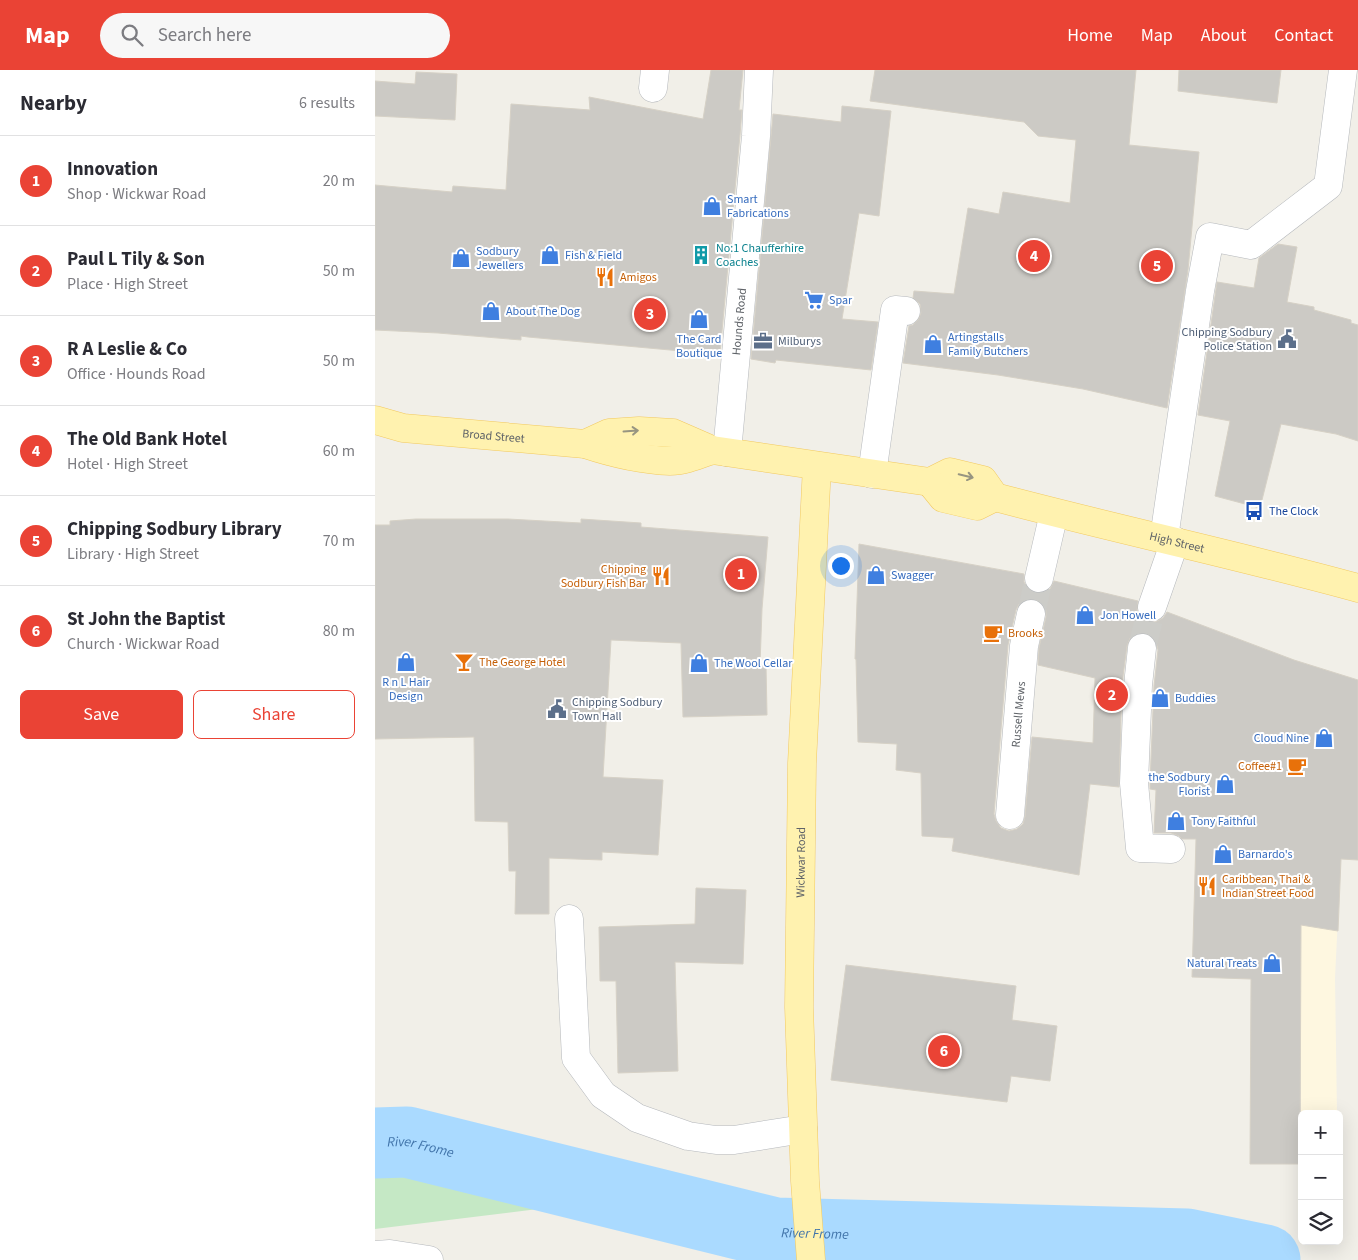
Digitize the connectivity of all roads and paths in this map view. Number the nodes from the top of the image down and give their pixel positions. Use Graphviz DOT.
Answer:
graph roads {
  1 [pos="759,70"];
  2 [pos="1343,70"];
  3 [pos="906,311"];
  4 [pos="375,420"];
  5 [pos="403,428"];
  6 [pos="375,438"];
  7 [pos="719,451"];
  8 [pos="817,466"];
  9 [pos="871,474"];
  10 [pos="1054,513"];
  11 [pos="1170,540"];
  12 [pos="1039,578"];
  13 [pos="1358,588"];
  14 [pos="1152,607"];
  15 [pos="1031,614"];
  16 [pos="1142,648"];
  17 [pos="1010,815"];
  18 [pos="1171,849"];
  19 [pos="569,919"];
  20 [pos="803,1129"];
  21 [pos="375,1255"];
  22 [pos="811,1258"];
  23 [pos="429,1260"];
  1 -- 7 [label="street, Hounds Road"];
  2 -- 11 [label="street"];
  3 -- 9 [label="street"];
  4 -- 5 [label="main road, Broad Street"];
  5 -- 6 [label="main road, Broad Street"];
  5 -- 7 [label="main road, Broad Street"];
  7 -- 8 [label="main road, Broad Street"];
  8 -- 9 [label="main road, High Street"];
  8 -- 20 [label="main road, Wickwar Road"];
  9 -- 10 [label="main road, High Street"];
  10 -- 11 [label="main road, High Street"];
  10 -- 12 [label="street"];
  11 -- 13 [label="main road, High Street"];
  11 -- 14 [label="street"];
  15 -- 17 [label="street, Russell Mews"];
  16 -- 18 [label="street"];
  19 -- 20 [label="street"];
  20 -- 22 [label="main road, Wickwar Road"];
  21 -- 23 [label="street"];
}
